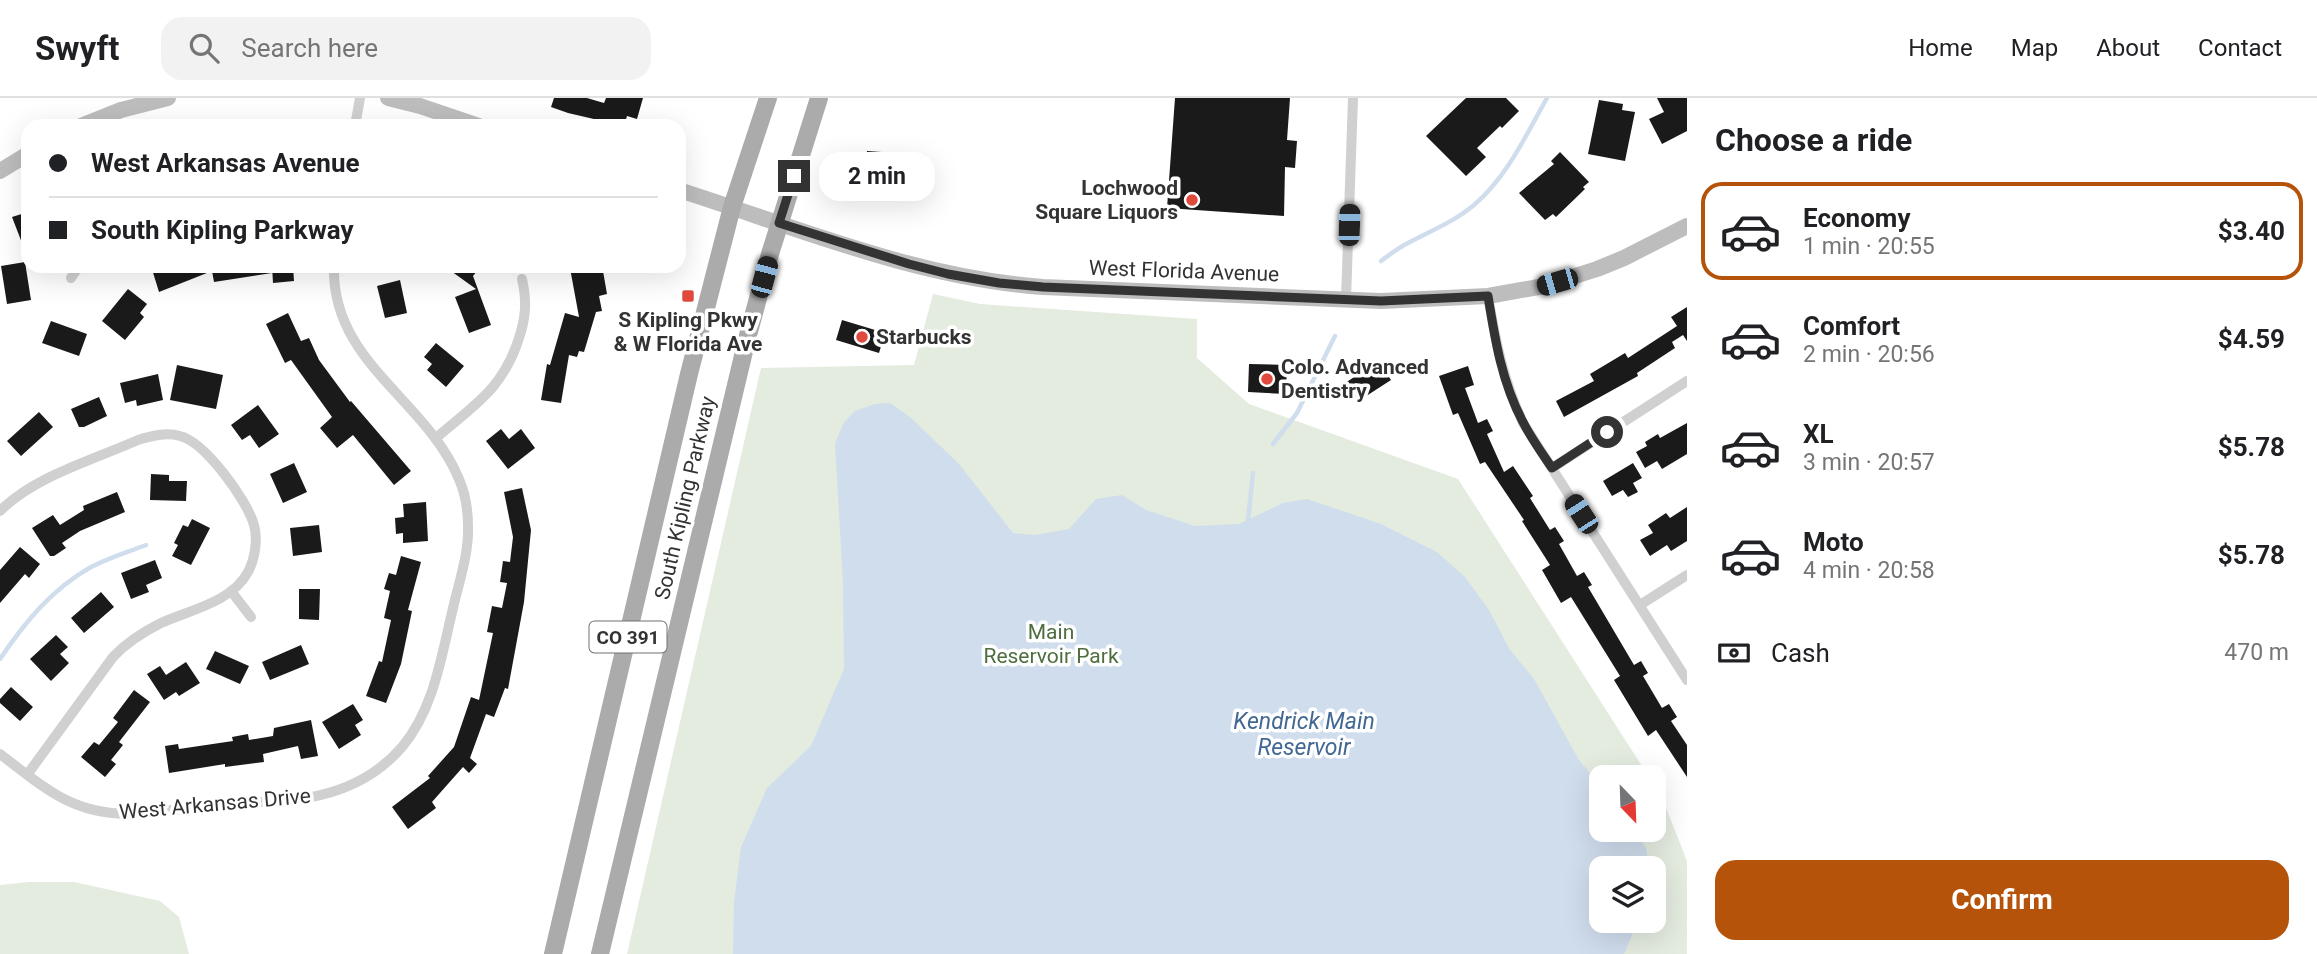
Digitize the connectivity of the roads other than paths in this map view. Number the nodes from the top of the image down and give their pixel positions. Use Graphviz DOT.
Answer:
graph roads {
  1 [pos="168,98"];
  2 [pos="360,98"];
  3 [pos="388,98"];
  4 [pos="768,98"];
  5 [pos="819,98"];
  6 [pos="1353,98"];
  7 [pos="421,102"];
  8 [pos="98,119"];
  9 [pos="356,119"];
  10 [pos="462,119"];
  11 [pos="21,158"];
  12 [pos="0,171"];
  13 [pos="686,192"];
  14 [pos="732,207"];
  15 [pos="779,223"];
  16 [pos="1687,226"];
  17 [pos="74,273"];
  18 [pos="334,273"];
  19 [pos="71,278"];
  20 [pos="522,279"];
  21 [pos="1488,296"];
  22 [pos="1346,299"];
  23 [pos="1687,381"];
  24 [pos="436,438"];
  25 [pos="1552,468"];
  26 [pos="0,492"];
  27 [pos="9,502"];
  28 [pos="0,511"];
  29 [pos="1687,575"];
  30 [pos="231,591"];
  31 [pos="1640,605"];
  32 [pos="251,617"];
  33 [pos="1687,680"];
  34 [pos="0,754"];
  35 [pos="27,775"];
  36 [pos="553,954"];
  37 [pos="600,954"];
  1 -- 8 [label="street"];
  2 -- 9 [label="street"];
  3 -- 7 [label="street"];
  4 -- 14 [label="main road, South Kipling Parkway / CO 391"];
  5 -- 15 [label="main road, South Kipling Parkway / CO 391"];
  6 -- 22 [label="street"];
  7 -- 10 [label="street"];
  11 -- 12 [label="street"];
  13 -- 14 [label="street, West Florida Avenue"];
  14 -- 15 [label="street, West Florida Avenue"];
  14 -- 36 [label="main road, South Kipling Parkway / CO 391"];
  15 -- 22 [label="street, West Florida Avenue"];
  15 -- 37 [label="main road, South Kipling Parkway / CO 391"];
  16 -- 21 [label="street, West Florida Avenue"];
  17 -- 19 [label="street"];
  18 -- 24 [label="street, West Arkansas Drive"];
  20 -- 24 [label="street"];
  21 -- 22 [label="street, West Florida Avenue"];
  21 -- 25 [label="street"];
  23 -- 25 [label="street"];
  24 -- 35 [label="street, West Arkansas Drive"];
  25 -- 31 [label="street"];
  26 -- 27 [label="street"];
  27 -- 28 [label="street"];
  27 -- 30 [label="street"];
  29 -- 31 [label="street"];
  30 -- 32 [label="street"];
  30 -- 35 [label="street"];
  31 -- 33 [label="street"];
  34 -- 35 [label="street, West Arkansas Drive"];
}
